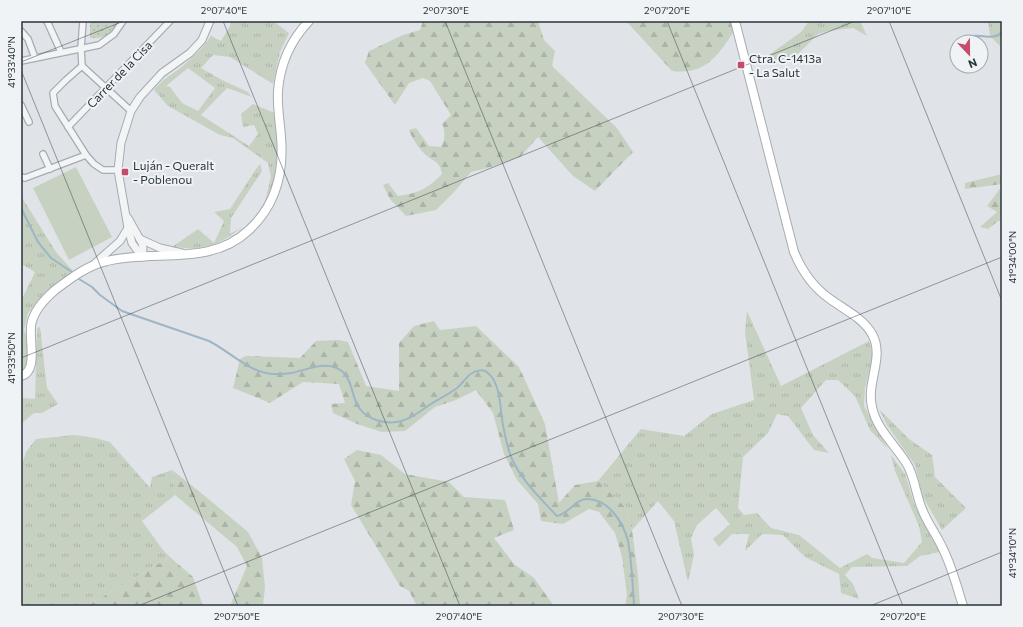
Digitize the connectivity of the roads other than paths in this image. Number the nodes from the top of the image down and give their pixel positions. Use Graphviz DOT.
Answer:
graph roads {
  1 [pos="47,21"];
  2 [pos="83,21"];
  3 [pos="123,21"];
  4 [pos="170,21"];
  5 [pos="210,21"];
  6 [pos="309,21"];
  7 [pos="735,21"];
  8 [pos="21,31"];
  9 [pos="81,48"];
  10 [pos="61,52"];
  11 [pos="35,58"];
  12 [pos="21,61"];
  13 [pos="82,66"];
  14 [pos="106,88"];
  15 [pos="21,105"];
  16 [pos="131,111"];
  17 [pos="29,122"];
  18 [pos="68,127"];
  19 [pos="44,154"];
  20 [pos="86,155"];
  21 [pos="50,170"];
  22 [pos="118,170"];
  23 [pos="21,177"];
  24 [pos="126,215"];
  25 [pos="128,228"];
  26 [pos="140,239"];
  27 [pos="196,254"];
  28 [pos="142,257"];
  29 [pos="93,266"];
  30 [pos="21,376"];
  31 [pos="963,606"];
  1 -- 10 [label="street"];
  2 -- 9 [label="street"];
  3 -- 9 [label="street"];
  4 -- 14 [label="street, Carrer de la Cisa"];
  5 -- 16 [label="street"];
  6 -- 27 [label="main road"];
  7 -- 31 [label="main road"];
  8 -- 11 [label="street"];
  9 -- 10 [label="street"];
  9 -- 13 [label="street"];
  10 -- 11 [label="street"];
  11 -- 12 [label="street"];
  13 -- 14 [label="street"];
  13 -- 18 [label="street"];
  14 -- 16 [label="street"];
  14 -- 18 [label="street, Carrer de la Cisa"];
  15 -- 17 [label="street"];
  16 -- 22 [label="street"];
  18 -- 20 [label="street"];
  19 -- 21 [label="street"];
  20 -- 21 [label="street"];
  20 -- 22 [label="street"];
  21 -- 23 [label="street"];
  22 -- 24 [label="street"];
  24 -- 25 [label="street"];
  24 -- 26 [label="street"];
  25 -- 28 [label="street"];
  25 -- 29 [label="street"];
  26 -- 27 [label="street"];
  26 -- 28 [label="street"];
  27 -- 28 [label="main road"];
  28 -- 29 [label="main road"];
  29 -- 30 [label="main road"];
}
